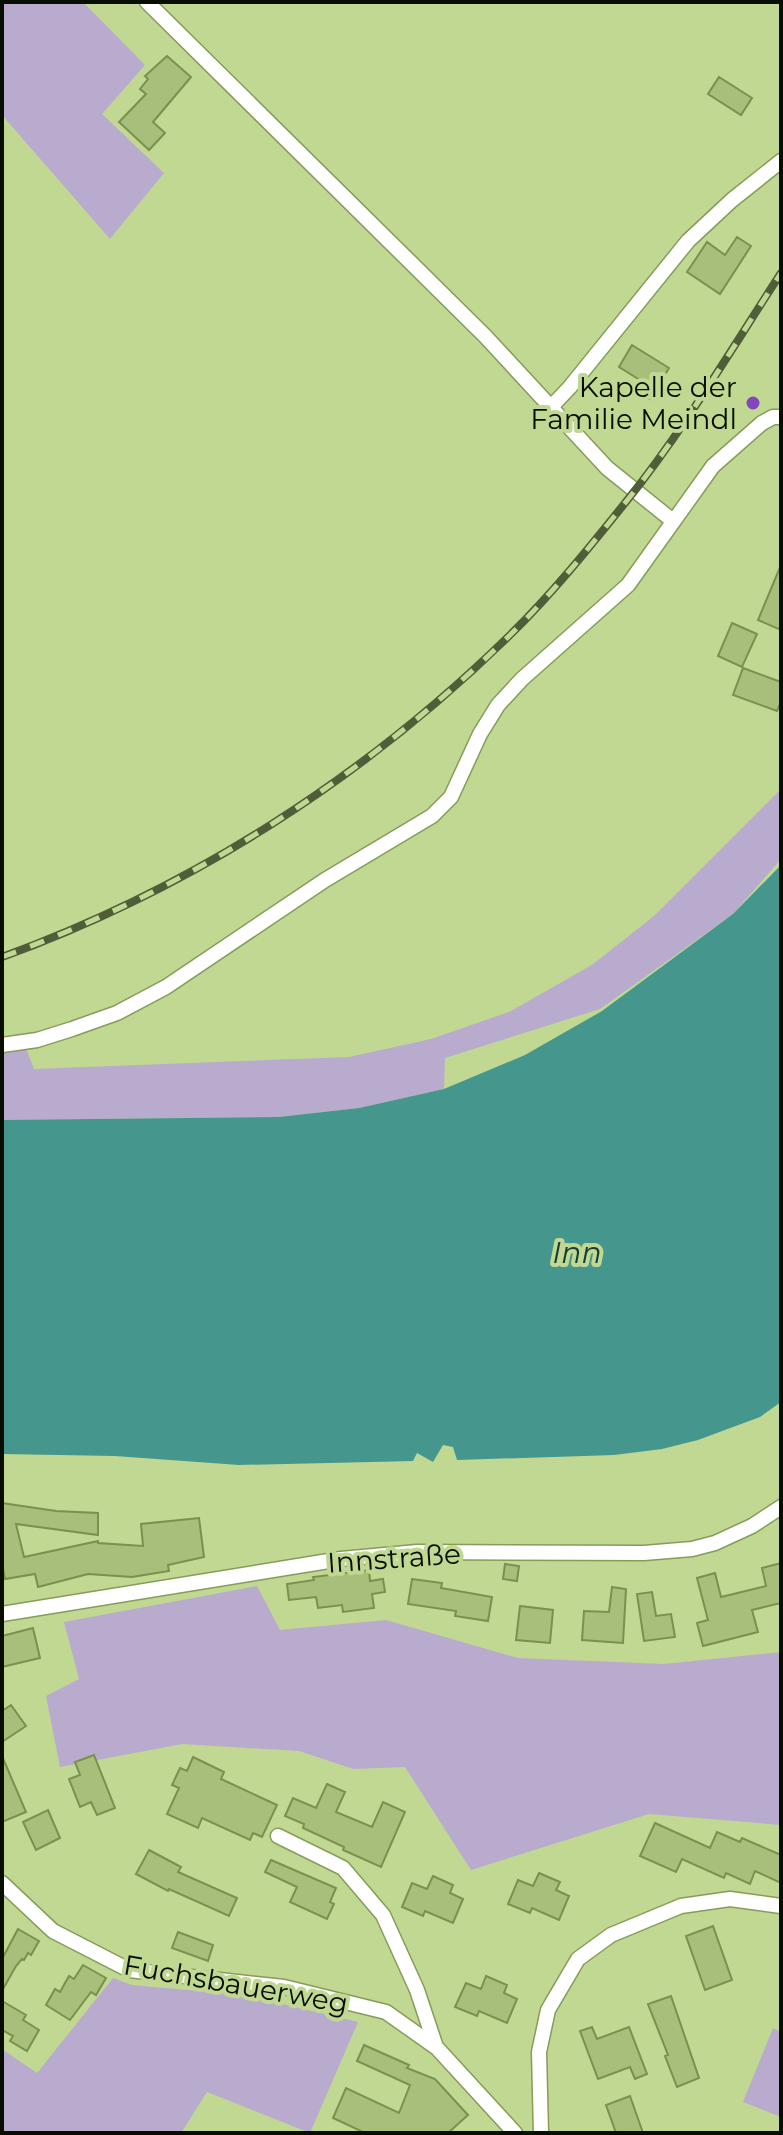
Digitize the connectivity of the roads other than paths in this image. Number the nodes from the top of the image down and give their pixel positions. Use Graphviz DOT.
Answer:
graph roads {
  1 [pos="147,2"];
  2 [pos="781,161"];
  3 [pos="552,406"];
  4 [pos="781,417"];
  5 [pos="673,521"];
  6 [pos="2,1045"];
  7 [pos="781,1507"];
  8 [pos="2,1614"];
  9 [pos="278,1836"];
  10 [pos="2,1883"];
  11 [pos="781,1906"];
  12 [pos="437,2048"];
  13 [pos="515,2133"];
  14 [pos="541,2133"];
  1 -- 3 [label="street"];
  2 -- 3 [label="street"];
  3 -- 5 [label="street"];
  4 -- 5 [label="street"];
  5 -- 6 [label="street"];
  7 -- 8 [label="street, Innstraße"];
  9 -- 12 [label="street, Fuchsbauerweg"];
  10 -- 12 [label="street, Fuchsbauerweg"];
  11 -- 14 [label="street"];
  12 -- 13 [label="street, Fuchsbauerweg"];
}
